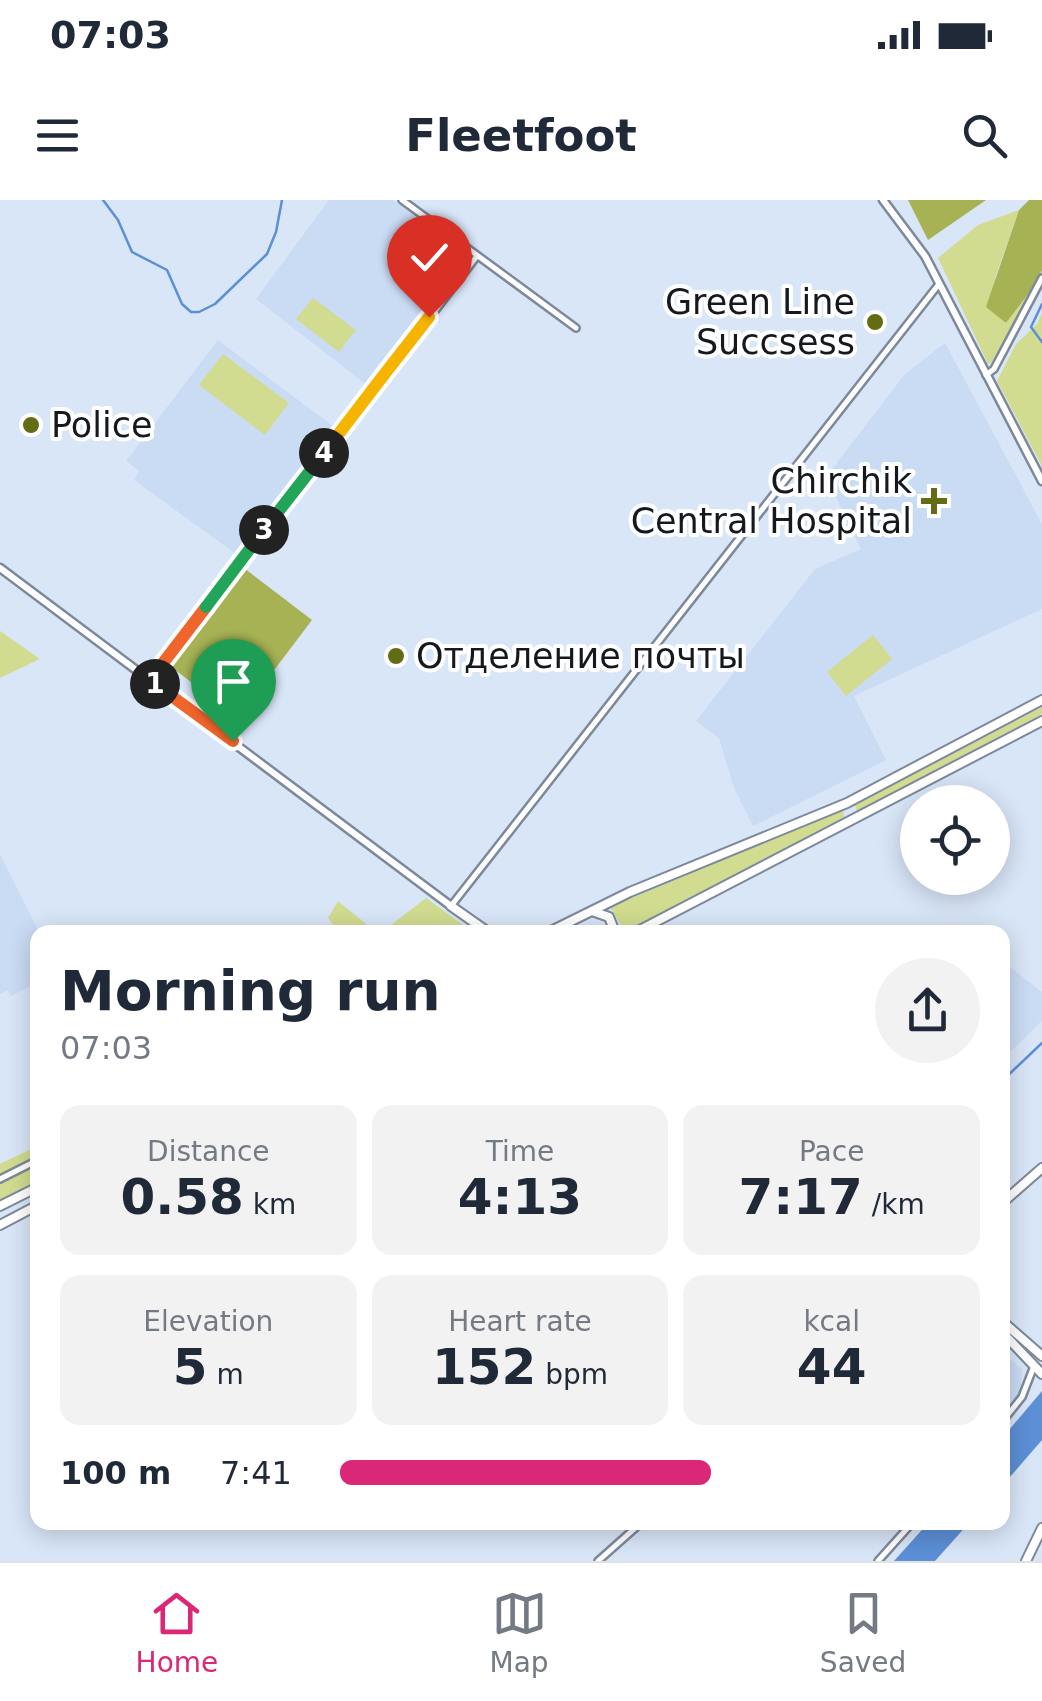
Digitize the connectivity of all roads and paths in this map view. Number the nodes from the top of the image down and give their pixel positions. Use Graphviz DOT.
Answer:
graph roads {
  1 [pos="402,200"];
  2 [pos="883,200"];
  3 [pos="477,256"];
  4 [pos="1042,278"];
  5 [pos="939,284"];
  6 [pos="576,328"];
  7 [pos="986,376"];
  8 [pos="1042,482"];
  9 [pos="0,568"];
  10 [pos="150,680"];
  11 [pos="1042,700"];
  12 [pos="1042,720"];
  13 [pos="847,803"];
  14 [pos="854,817"];
  15 [pos="451,906"];
  16 [pos="589,912"];
  17 [pos="471,925"];
  18 [pos="478,925"];
  19 [pos="563,925"];
  20 [pos="612,925"];
  21 [pos="649,925"];
  22 [pos="30,1164"];
  23 [pos="1042,1168"];
  24 [pos="0,1179"];
  25 [pos="30,1192"];
  26 [pos="1010,1196"];
  27 [pos="0,1206"];
  28 [pos="30,1210"];
  29 [pos="4,1223"];
  30 [pos="1010,1328"];
  31 [pos="1010,1340"];
  32 [pos="1042,1356"];
  33 [pos="1034,1366"];
  34 [pos="1042,1374"];
  35 [pos="1010,1412"];
  36 [pos="1042,1528"];
  37 [pos="633,1530"];
  38 [pos="905,1530"];
  39 [pos="1042,1540"];
  40 [pos="1027,1559"];
  41 [pos="598,1561"];
  42 [pos="878,1561"];
  1 -- 3 [label="street"];
  2 -- 5 [label="street"];
  3 -- 6 [label="street"];
  3 -- 10 [label="street"];
  4 -- 7 [label="street"];
  5 -- 7 [label="street"];
  5 -- 15 [label="street"];
  7 -- 8 [label="street"];
  9 -- 10 [label="street"];
  10 -- 15 [label="street"];
  11 -- 13 [label="main road"];
  12 -- 14 [label="main road"];
  13 -- 14 [label="main road"];
  13 -- 16 [label="main road"];
  14 -- 21 [label="main road"];
  15 -- 17 [label="main road"];
  15 -- 18 [label="main road"];
  16 -- 19 [label="main road"];
  16 -- 20 [label="main road"];
  22 -- 24 [label="street"];
  23 -- 26 [label="main road"];
  25 -- 27 [label="main road"];
  27 -- 29 [label="street"];
  28 -- 29 [label="main road"];
  30 -- 32 [label="main road"];
  31 -- 33 [label="main road"];
  33 -- 34 [label="main road"];
  33 -- 35 [label="street"];
  36 -- 40 [label="main road"];
  37 -- 41 [label="street"];
  38 -- 42 [label="street"];
  39 -- 40 [label="street"];
}
